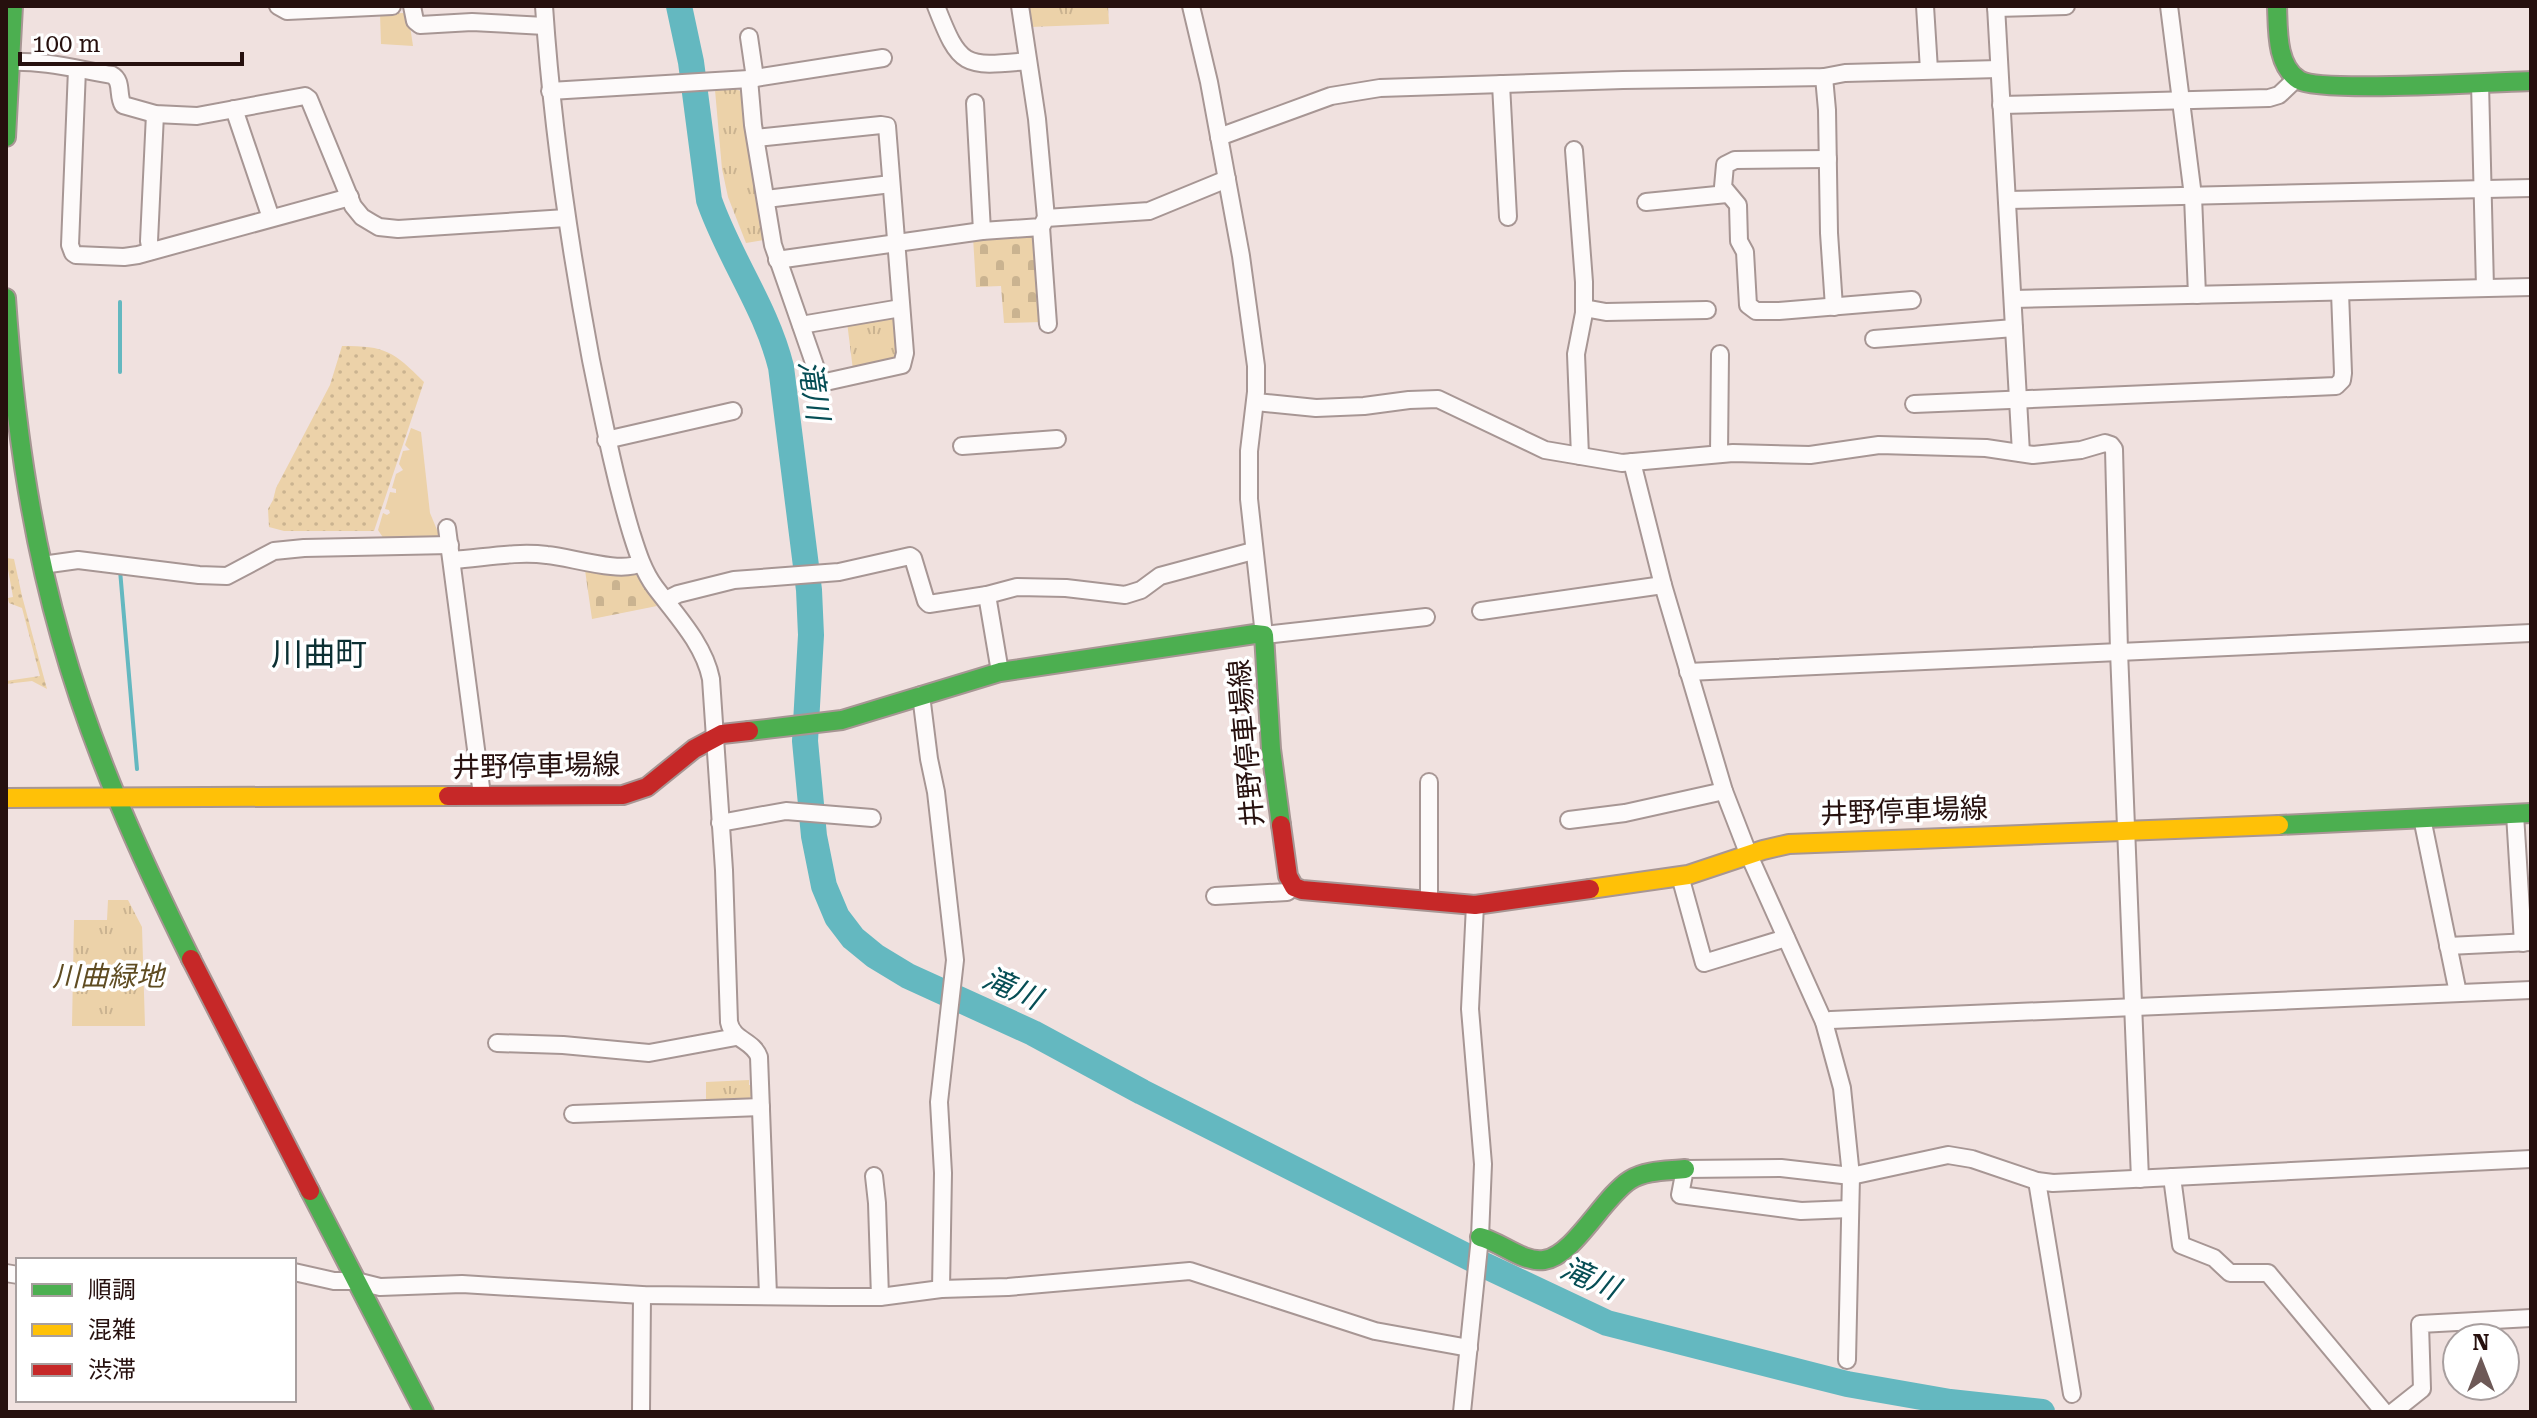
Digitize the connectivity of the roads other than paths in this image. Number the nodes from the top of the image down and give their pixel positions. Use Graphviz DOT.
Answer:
graph roads {
  1 [pos="13,6"];
  2 [pos="278,6"];
  3 [pos="392,6"];
  4 [pos="412,6"];
  5 [pos="544,6"];
  6 [pos="936,6"];
  7 [pos="1020,6"];
  8 [pos="1191,6"];
  9 [pos="1925,6"];
  10 [pos="2066,6"];
  11 [pos="2169,6"];
  12 [pos="2277,6"];
  13 [pos="1996,7"];
  14 [pos="545,26"];
  15 [pos="749,37"];
  16 [pos="883,58"];
  17 [pos="1028,61"];
  18 [pos="8,62"];
  19 [pos="77,69"];
  20 [pos="1999,69"];
  21 [pos="1929,70"];
  22 [pos="1824,77"];
  23 [pos="2297,78"];
  24 [pos="752,79"];
  25 [pos="2531,81"];
  26 [pos="2480,83"];
  27 [pos="1501,84"];
  28 [pos="550,91"];
  29 [pos="2182,101"];
  30 [pos="975,103"];
  31 [pos="2001,105"];
  32 [pos="234,109"];
  33 [pos="155,114"];
  34 [pos="6,137"];
  35 [pos="1219,137"];
  36 [pos="756,138"];
  37 [pos="1574,150"];
  38 [pos="1828,159"];
  39 [pos="1227,179"];
  40 [pos="891,184"];
  41 [pos="2531,188"];
  42 [pos="2482,189"];
  43 [pos="1727,194"];
  44 [pos="2193,196"];
  45 [pos="350,197"];
  46 [pos="766,199"];
  47 [pos="2007,200"];
  48 [pos="1646,202"];
  49 [pos="1508,217"];
  50 [pos="271,218"];
  51 [pos="566,218"];
  52 [pos="1044,222"];
  53 [pos="982,231"];
  54 [pos="896,245"];
  55 [pos="151,251"];
  56 [pos="777,260"];
  57 [pos="2531,287"];
  58 [pos="2485,288"];
  59 [pos="2340,292"];
  60 [pos="2197,295"];
  61 [pos="6,298"];
  62 [pos="2013,299"];
  63 [pos="1912,300"];
  64 [pos="1834,307"];
  65 [pos="901,308"];
  66 [pos="1584,308"];
  67 [pos="1707,310"];
  68 [pos="1048,324"];
  69 [pos="801,325"];
  70 [pos="2014,328"];
  71 [pos="1874,339"];
  72 [pos="1720,354"];
  73 [pos="2018,398"];
  74 [pos="1256,402"];
  75 [pos="1914,404"];
  76 [pos="733,411"];
  77 [pos="1057,439"];
  78 [pos="606,440"];
  79 [pos="962,446"];
  80 [pos="2021,453"];
  81 [pos="1719,454"];
  82 [pos="1580,456"];
  83 [pos="1632,462"];
  84 [pos="447,528"];
  85 [pos="1253,551"];
  86 [pos="451,553"];
  87 [pos="641,563"];
  88 [pos="42,565"];
  89 [pos="1663,585"];
  90 [pos="987,595"];
  91 [pos="666,600"];
  92 [pos="1481,611"];
  93 [pos="1426,617"];
  94 [pos="2531,633"];
  95 [pos="1264,635"];
  96 [pos="2119,651"];
  97 [pos="1000,672"];
  98 [pos="1688,672"];
  99 [pos="921,695"];
  100 [pos="715,736"];
  101 [pos="1429,782"];
  102 [pos="1724,791"];
  103 [pos="482,795"];
  104 [pos="6,798"];
  105 [pos="116,798"];
  106 [pos="2523,813"];
  107 [pos="872,818"];
  108 [pos="2422,818"];
  109 [pos="1569,820"];
  110 [pos="720,823"];
  111 [pos="2125,832"];
  112 [pos="1748,853"];
  113 [pos="1680,876"];
  114 [pos="1294,887"];
  115 [pos="1215,896"];
  116 [pos="1429,901"];
  117 [pos="1475,905"];
  118 [pos="1786,938"];
  119 [pos="2527,943"];
  120 [pos="2448,946"];
  121 [pos="2531,990"];
  122 [pos="2458,993"];
  123 [pos="2132,1008"];
  124 [pos="1824,1022"];
  125 [pos="736,1037"];
  126 [pos="497,1043"];
  127 [pos="761,1107"];
  128 [pos="573,1114"];
  129 [pos="2531,1159"];
  130 [pos="1685,1169"];
  131 [pos="874,1176"];
  132 [pos="1851,1176"];
  133 [pos="2172,1177"];
  134 [pos="2140,1179"];
  135 [pos="2037,1181"];
  136 [pos="1850,1209"];
  137 [pos="1480,1240"];
  138 [pos="296,1272"];
  139 [pos="356,1281"];
  140 [pos="941,1289"];
  141 [pos="642,1295"];
  142 [pos="768,1295"];
  143 [pos="880,1297"];
  144 [pos="2531,1318"];
  145 [pos="1469,1348"];
  146 [pos="1847,1360"];
  147 [pos="2072,1394"];
  148 [pos="424,1412"];
  149 [pos="641,1412"];
  150 [pos="1462,1412"];
  151 [pos="2384,1412"];
  152 [pos="2393,1412"];
  1 -- 18 [label="main road"];
  2 -- 3 [label="street"];
  4 -- 14 [label="street"];
  5 -- 14 [label="street"];
  6 -- 17 [label="street"];
  7 -- 17 [label="street"];
  8 -- 35 [label="street"];
  9 -- 21 [label="street"];
  10 -- 13 [label="street"];
  11 -- 29 [label="street"];
  12 -- 23 [label="main road"];
  13 -- 20 [label="street"];
  14 -- 28 [label="street"];
  15 -- 24 [label="street"];
  16 -- 24 [label="street"];
  17 -- 52 [label="street"];
  18 -- 19 [label="street"];
  18 -- 34 [label="main road"];
  19 -- 33 [label="street"];
  19 -- 55 [label="street"];
  20 -- 21 [label="street"];
  20 -- 31 [label="street"];
  21 -- 22 [label="street"];
  22 -- 27 [label="street"];
  22 -- 38 [label="street"];
  23 -- 26 [label="main road"];
  23 -- 29 [label="street"];
  24 -- 28 [label="street"];
  24 -- 36 [label="street"];
  25 -- 26 [label="main road"];
  26 -- 42 [label="street"];
  27 -- 35 [label="street"];
  27 -- 49 [label="street"];
  28 -- 51 [label="street"];
  29 -- 31 [label="street"];
  29 -- 44 [label="street"];
  30 -- 53 [label="street"];
  31 -- 47 [label="street"];
  32 -- 33 [label="street"];
  32 -- 45 [label="street"];
  32 -- 50 [label="street"];
  33 -- 55 [label="street"];
  35 -- 39 [label="street"];
  36 -- 40 [label="street"];
  36 -- 46 [label="street"];
  37 -- 66 [label="street"];
  38 -- 43 [label="street"];
  38 -- 64 [label="street"];
  39 -- 52 [label="street"];
  39 -- 74 [label="street"];
  40 -- 46 [label="street"];
  40 -- 54 [label="street"];
  41 -- 42 [label="street"];
  42 -- 44 [label="street"];
  42 -- 58 [label="street"];
  43 -- 48 [label="street"];
  43 -- 64 [label="street"];
  44 -- 47 [label="street"];
  44 -- 60 [label="street"];
  45 -- 50 [label="street"];
  45 -- 51 [label="street"];
  46 -- 56 [label="street"];
  47 -- 62 [label="street"];
  50 -- 55 [label="street"];
  51 -- 78 [label="street"];
  52 -- 53 [label="street"];
  52 -- 68 [label="street"];
  53 -- 54 [label="street"];
  54 -- 56 [label="street"];
  54 -- 65 [label="street"];
  56 -- 69 [label="street"];
  57 -- 58 [label="street"];
  58 -- 59 [label="street"];
  59 -- 60 [label="street"];
  59 -- 73 [label="street"];
  60 -- 62 [label="street"];
  61 -- 88 [label="main road"];
  62 -- 70 [label="street"];
  63 -- 64 [label="street"];
  65 -- 69 [label="street"];
  65 -- 69 [label="street"];
  66 -- 67 [label="street"];
  66 -- 82 [label="street"];
  70 -- 71 [label="street"];
  70 -- 73 [label="street"];
  72 -- 81 [label="street"];
  73 -- 75 [label="street"];
  73 -- 80 [label="street"];
  74 -- 82 [label="street"];
  74 -- 85 [label="street"];
  76 -- 78 [label="street"];
  77 -- 79 [label="street"];
  78 -- 87 [label="street"];
  80 -- 81 [label="street"];
  80 -- 96 [label="street"];
  81 -- 83 [label="street"];
  82 -- 83 [label="street"];
  83 -- 89 [label="street"];
  84 -- 86 [label="street"];
  85 -- 90 [label="street"];
  85 -- 95 [label="street"];
  86 -- 87 [label="street"];
  86 -- 88 [label="street"];
  86 -- 103 [label="street"];
  87 -- 91 [label="street"];
  88 -- 105 [label="main road"];
  89 -- 92 [label="street"];
  89 -- 98 [label="street"];
  90 -- 91 [label="street"];
  90 -- 97 [label="street"];
  91 -- 100 [label="street"];
  93 -- 95 [label="street"];
  94 -- 96 [label="street"];
  95 -- 97 [label="main road, 井野停車場線"];
  95 -- 114 [label="main road, 井野停車場線"];
  96 -- 98 [label="street"];
  96 -- 111 [label="street"];
  97 -- 99 [label="main road, 井野停車場線"];
  98 -- 102 [label="street"];
  99 -- 100 [label="main road, 井野停車場線"];
  99 -- 140 [label="street"];
  100 -- 103 [label="main road, 井野停車場線"];
  100 -- 110 [label="street"];
  101 -- 116 [label="street"];
  102 -- 109 [label="street"];
  102 -- 112 [label="street"];
  103 -- 105 [label="main road, 井野停車場線"];
  104 -- 105 [label="main road, 井野停車場線"];
  105 -- 139 [label="main road"];
  106 -- 108 [label="main road, 井野停車場線"];
  106 -- 119 [label="street"];
  107 -- 110 [label="street"];
  108 -- 111 [label="main road, 井野停車場線"];
  108 -- 120 [label="street"];
  110 -- 125 [label="street"];
  111 -- 112 [label="main road, 井野停車場線"];
  111 -- 123 [label="street"];
  112 -- 113 [label="main road, 井野停車場線"];
  112 -- 118 [label="street"];
  113 -- 117 [label="main road, 井野停車場線"];
  113 -- 118 [label="street"];
  114 -- 115 [label="street"];
  114 -- 116 [label="main road, 井野停車場線"];
  116 -- 117 [label="main road, 井野停車場線"];
  117 -- 137 [label="street"];
  118 -- 124 [label="street"];
  119 -- 120 [label="street"];
  120 -- 122 [label="street"];
  121 -- 122 [label="street"];
  122 -- 123 [label="street"];
  123 -- 124 [label="street"];
  123 -- 134 [label="street"];
  124 -- 132 [label="street"];
  125 -- 126 [label="street"];
  125 -- 127 [label="street"];
  127 -- 128 [label="street"];
  127 -- 142 [label="street"];
  129 -- 133 [label="street"];
  130 -- 132 [label="street"];
  130 -- 136 [label="street"];
  130 -- 137 [label="main road"];
  131 -- 143 [label="street"];
  132 -- 135 [label="street"];
  132 -- 136 [label="street"];
  133 -- 134 [label="street"];
  133 -- 151 [label="street"];
  134 -- 135 [label="street"];
  135 -- 147 [label="street"];
  136 -- 146 [label="street"];
  137 -- 145 [label="street"];
  138 -- 139 [label="street"];
  139 -- 141 [label="street"];
  139 -- 148 [label="main road"];
  140 -- 143 [label="street"];
  140 -- 145 [label="street"];
  141 -- 142 [label="street"];
  141 -- 149 [label="street"];
  142 -- 143 [label="street"];
  144 -- 152 [label="street"];
  145 -- 150 [label="street"];
}
